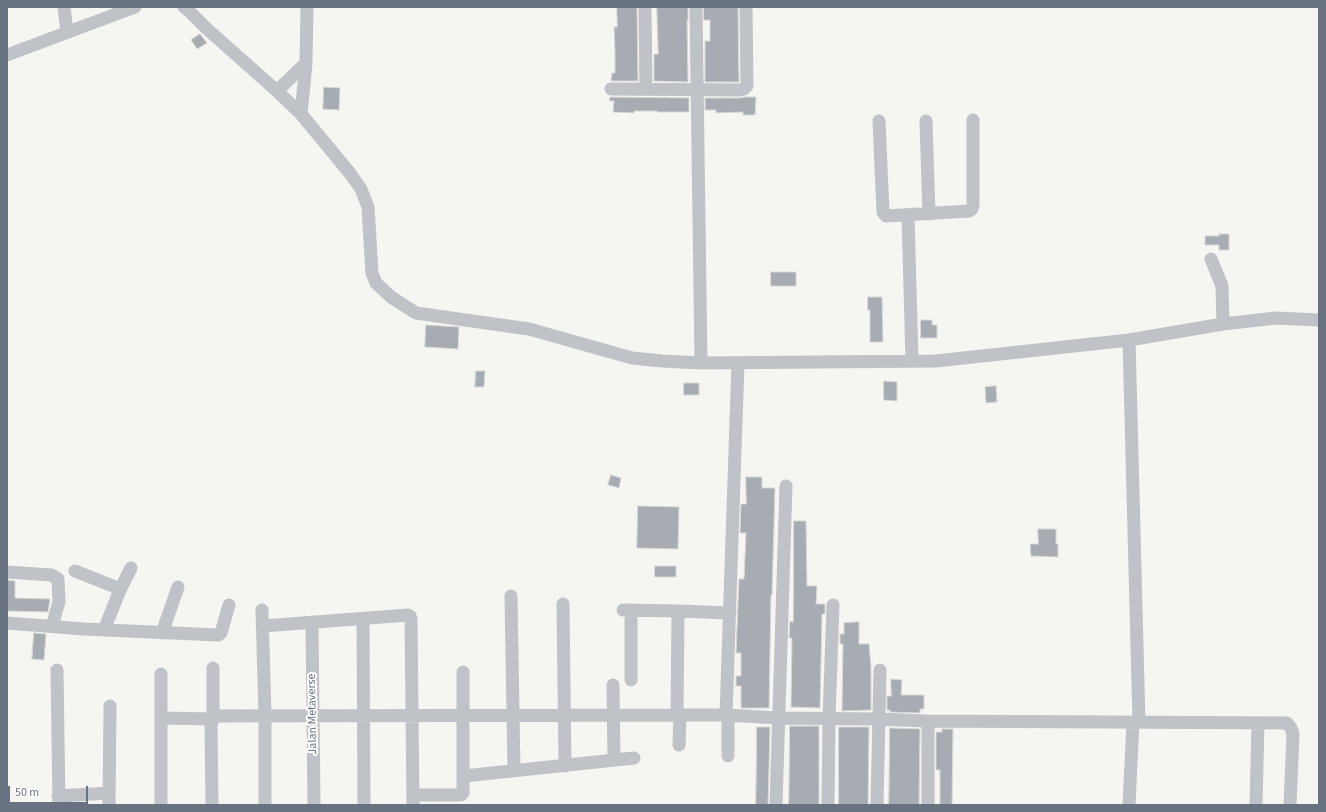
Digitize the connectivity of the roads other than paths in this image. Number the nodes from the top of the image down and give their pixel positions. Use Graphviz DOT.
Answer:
graph roads {
  1 [pos="64,7"];
  2 [pos="135,7"];
  3 [pos="184,7"];
  4 [pos="307,7"];
  5 [pos="645,7"];
  6 [pos="696,7"];
  7 [pos="746,7"];
  8 [pos="67,32"];
  9 [pos="7,55"];
  10 [pos="306,63"];
  11 [pos="698,89"];
  12 [pos="611,90"];
  13 [pos="646,90"];
  14 [pos="277,91"];
  15 [pos="301,114"];
  16 [pos="973,120"];
  17 [pos="879,121"];
  18 [pos="926,121"];
  19 [pos="929,214"];
  20 [pos="908,215"];
  21 [pos="1211,260"];
  22 [pos="1319,320"];
  23 [pos="1223,324"];
  24 [pos="1129,340"];
  25 [pos="912,361"];
  26 [pos="701,363"];
  27 [pos="738,363"];
  28 [pos="786,486"];
  29 [pos="132,568"];
  30 [pos="75,571"];
  31 [pos="7,572"];
  32 [pos="178,587"];
  33 [pos="120,590"];
  34 [pos="511,596"];
  35 [pos="562,604"];
  36 [pos="833,604"];
  37 [pos="228,605"];
  38 [pos="262,610"];
  39 [pos="678,611"];
  40 [pos="730,613"];
  41 [pos="363,619"];
  42 [pos="312,622"];
  43 [pos="7,623"];
  44 [pos="52,626"];
  45 [pos="263,626"];
  46 [pos="104,630"];
  47 [pos="162,633"];
  48 [pos="213,668"];
  49 [pos="57,670"];
  50 [pos="880,670"];
  51 [pos="463,672"];
  52 [pos="160,674"];
  53 [pos="631,680"];
  54 [pos="613,685"];
  55 [pos="110,706"];
  56 [pos="412,714"];
  57 [pos="463,714"];
  58 [pos="513,714"];
  59 [pos="564,714"];
  60 [pos="613,714"];
  61 [pos="678,714"];
  62 [pos="363,715"];
  63 [pos="727,715"];
  64 [pos="265,716"];
  65 [pos="313,716"];
  66 [pos="161,718"];
  67 [pos="778,718"];
  68 [pos="829,718"];
  69 [pos="213,719"];
  70 [pos="878,719"];
  71 [pos="924,721"];
  72 [pos="1136,722"];
  73 [pos="1258,723"];
  74 [pos="679,745"];
  75 [pos="728,756"];
  76 [pos="634,758"];
  77 [pos="614,760"];
  78 [pos="565,766"];
  79 [pos="514,771"];
  80 [pos="464,776"];
  81 [pos="110,799"];
  82 [pos="58,800"];
  83 [pos="413,800"];
  84 [pos="457,800"];
  85 [pos="161,805"];
  86 [pos="212,805"];
  87 [pos="265,805"];
  88 [pos="314,805"];
  89 [pos="364,805"];
  90 [pos="776,805"];
  91 [pos="828,805"];
  92 [pos="877,805"];
  93 [pos="928,805"];
  94 [pos="1129,805"];
  95 [pos="1256,805"];
  96 [pos="1290,805"];
  1 -- 8 [label="street"];
  2 -- 8 [label="street"];
  3 -- 14 [label="street"];
  4 -- 10 [label="street"];
  5 -- 13 [label="street"];
  6 -- 11 [label="street"];
  7 -- 11 [label="street"];
  8 -- 9 [label="street"];
  10 -- 14 [label="street"];
  10 -- 15 [label="street"];
  11 -- 13 [label="street"];
  11 -- 26 [label="street"];
  12 -- 13 [label="street"];
  14 -- 15 [label="street"];
  15 -- 26 [label="street"];
  16 -- 19 [label="street"];
  17 -- 20 [label="street"];
  18 -- 19 [label="street"];
  19 -- 20 [label="street"];
  20 -- 25 [label="street"];
  21 -- 23 [label="street"];
  22 -- 23 [label="street"];
  23 -- 24 [label="street"];
  24 -- 25 [label="street"];
  24 -- 72 [label="street"];
  25 -- 27 [label="street"];
  26 -- 27 [label="street"];
  27 -- 40 [label="street"];
  28 -- 67 [label="street"];
  29 -- 33 [label="street"];
  30 -- 33 [label="street"];
  31 -- 44 [label="street"];
  32 -- 47 [label="street"];
  33 -- 46 [label="street"];
  34 -- 58 [label="street"];
  35 -- 59 [label="street"];
  36 -- 68 [label="street"];
  37 -- 47 [label="street"];
  38 -- 45 [label="street"];
  39 -- 40 [label="street"];
  39 -- 53 [label="street"];
  39 -- 61 [label="street"];
  40 -- 63 [label="street"];
  41 -- 42 [label="street"];
  41 -- 56 [label="street"];
  41 -- 62 [label="street"];
  42 -- 45 [label="street"];
  42 -- 65 [label="street, Jalan Metaverse"];
  43 -- 44 [label="street"];
  44 -- 46 [label="street"];
  45 -- 64 [label="street"];
  46 -- 47 [label="street"];
  48 -- 69 [label="street"];
  49 -- 82 [label="street"];
  50 -- 70 [label="street"];
  51 -- 57 [label="street"];
  52 -- 66 [label="street"];
  54 -- 60 [label="street"];
  55 -- 81 [label="street"];
  56 -- 57 [label="street"];
  56 -- 62 [label="street"];
  56 -- 83 [label="street"];
  57 -- 58 [label="street"];
  57 -- 80 [label="street"];
  58 -- 59 [label="street"];
  58 -- 79 [label="street"];
  59 -- 60 [label="street"];
  59 -- 78 [label="street"];
  60 -- 61 [label="street"];
  60 -- 77 [label="street"];
  61 -- 63 [label="street"];
  61 -- 74 [label="street"];
  62 -- 65 [label="street"];
  62 -- 89 [label="street"];
  63 -- 67 [label="street"];
  63 -- 75 [label="street"];
  64 -- 65 [label="street"];
  64 -- 69 [label="street"];
  64 -- 87 [label="street"];
  65 -- 88 [label="street, Jalan Metaverse"];
  66 -- 69 [label="street"];
  66 -- 85 [label="street"];
  67 -- 68 [label="street"];
  67 -- 90 [label="street"];
  68 -- 70 [label="street"];
  68 -- 91 [label="street"];
  69 -- 86 [label="street"];
  70 -- 71 [label="street"];
  70 -- 92 [label="street"];
  71 -- 72 [label="street"];
  71 -- 93 [label="street"];
  72 -- 73 [label="street"];
  72 -- 94 [label="street"];
  73 -- 95 [label="street"];
  73 -- 96 [label="street"];
  76 -- 77 [label="street"];
  77 -- 78 [label="street"];
  78 -- 79 [label="street"];
  79 -- 80 [label="street"];
  80 -- 84 [label="street"];
  81 -- 82 [label="street"];
  83 -- 84 [label="street"];
}
